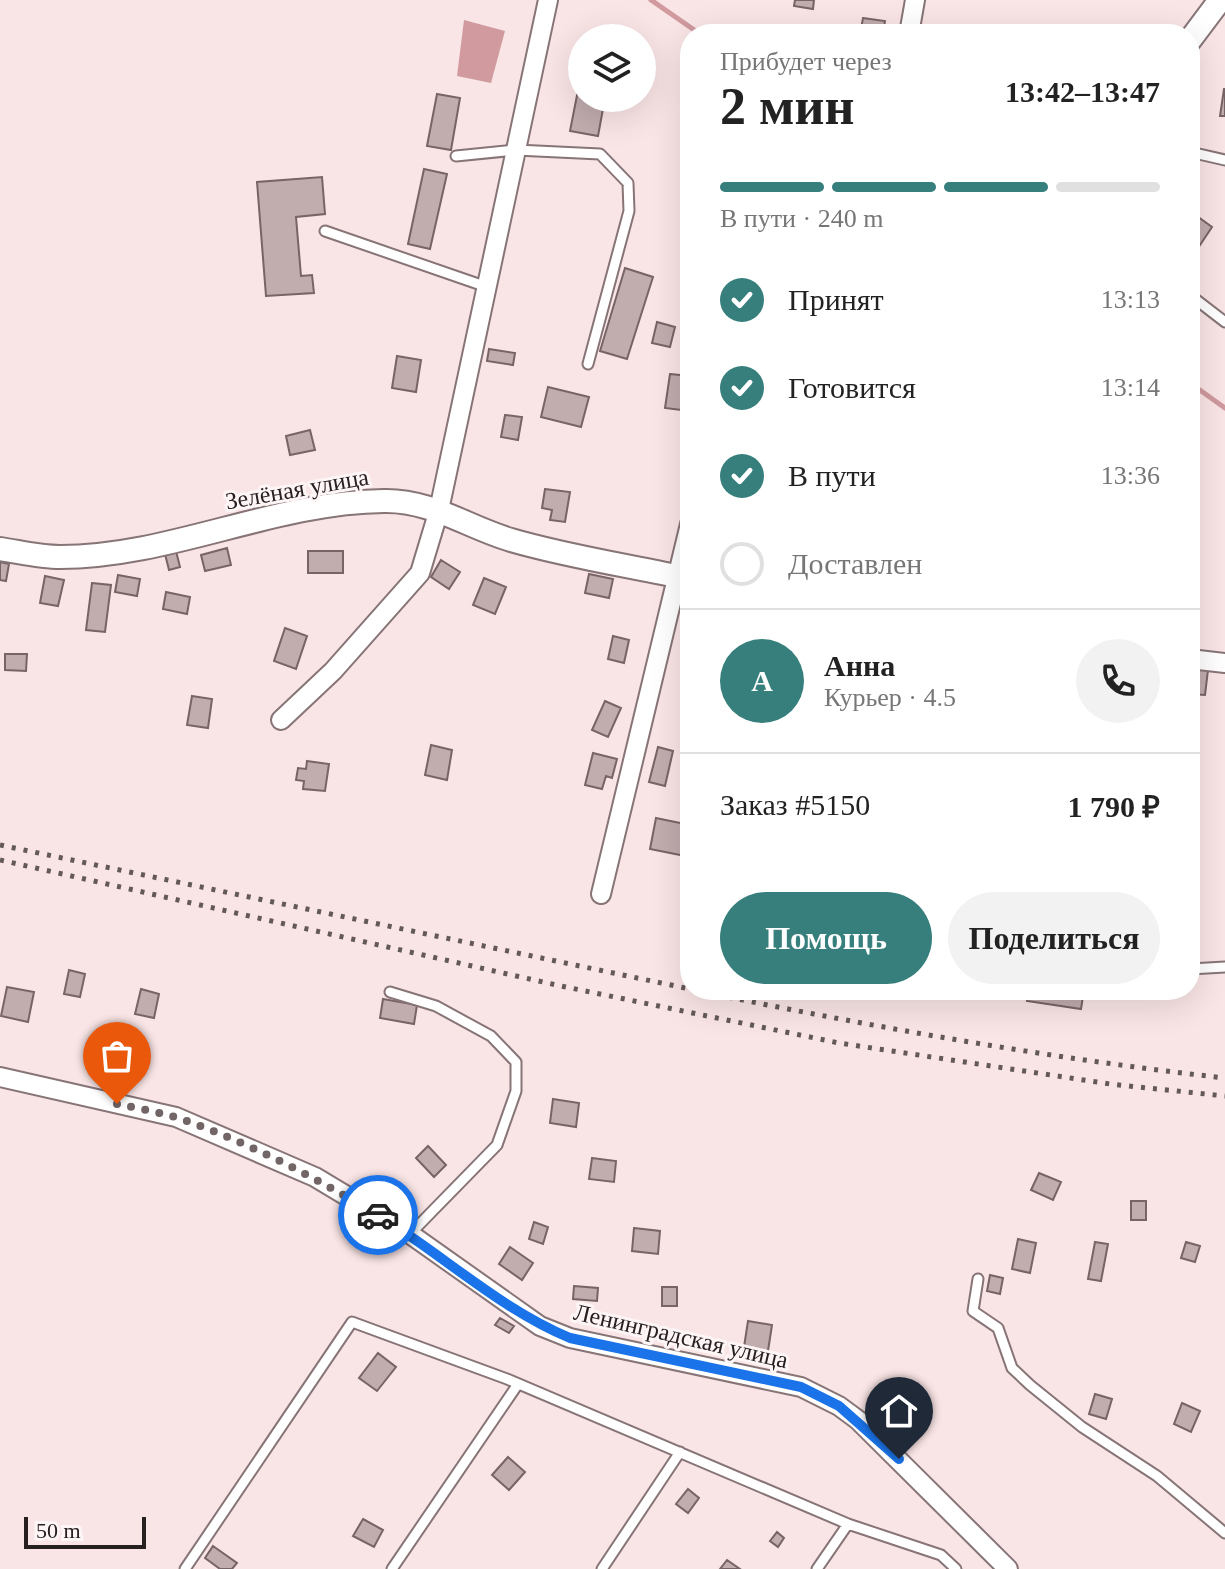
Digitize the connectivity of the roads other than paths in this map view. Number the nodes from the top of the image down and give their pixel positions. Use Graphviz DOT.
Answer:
graph roads {
  1 [pos="548,0"];
  2 [pos="915,0"];
  3 [pos="1220,0"];
  4 [pos="911,24"];
  5 [pos="1200,27"];
  6 [pos="516,150"];
  7 [pos="1200,154"];
  8 [pos="456,156"];
  9 [pos="1225,160"];
  10 [pos="325,231"];
  11 [pos="487,287"];
  12 [pos="1200,303"];
  13 [pos="1225,322"];
  14 [pos="588,364"];
  15 [pos="439,510"];
  16 [pos="0,549"];
  17 [pos="680,577"];
  18 [pos="680,593"];
  19 [pos="1200,660"];
  20 [pos="1225,663"];
  21 [pos="281,720"];
  22 [pos="601,894"];
  23 [pos="1225,967"];
  24 [pos="1200,968"];
  25 [pos="390,992"];
  26 [pos="0,1077"];
  27 [pos="410,1234"];
  28 [pos="978,1279"];
  29 [pos="518,1384"];
  30 [pos="680,1452"];
  31 [pos="848,1524"];
  32 [pos="1225,1533"];
  33 [pos="185,1569"];
  34 [pos="392,1569"];
  35 [pos="602,1569"];
  36 [pos="817,1569"];
  37 [pos="956,1569"];
  38 [pos="1008,1569"];
  1 -- 6 [label="street"];
  2 -- 4 [label="street"];
  3 -- 5 [label="street"];
  6 -- 8 [label="lane"];
  6 -- 11 [label="street"];
  6 -- 14 [label="lane"];
  7 -- 9 [label="lane"];
  10 -- 11 [label="lane"];
  11 -- 15 [label="street"];
  12 -- 13 [label="lane"];
  15 -- 16 [label="street, Зелёная улица"];
  15 -- 17 [label="street, Зелёная улица"];
  15 -- 21 [label="street"];
  18 -- 22 [label="street"];
  19 -- 20 [label="street"];
  23 -- 24 [label="lane"];
  25 -- 27 [label="lane"];
  26 -- 27 [label="street, Ленинградская улица"];
  27 -- 38 [label="street, Ленинградская улица"];
  28 -- 32 [label="lane"];
  29 -- 30 [label="lane"];
  29 -- 33 [label="lane"];
  29 -- 34 [label="lane"];
  30 -- 31 [label="lane"];
  30 -- 35 [label="lane"];
  31 -- 36 [label="lane"];
  31 -- 37 [label="lane"];
}
